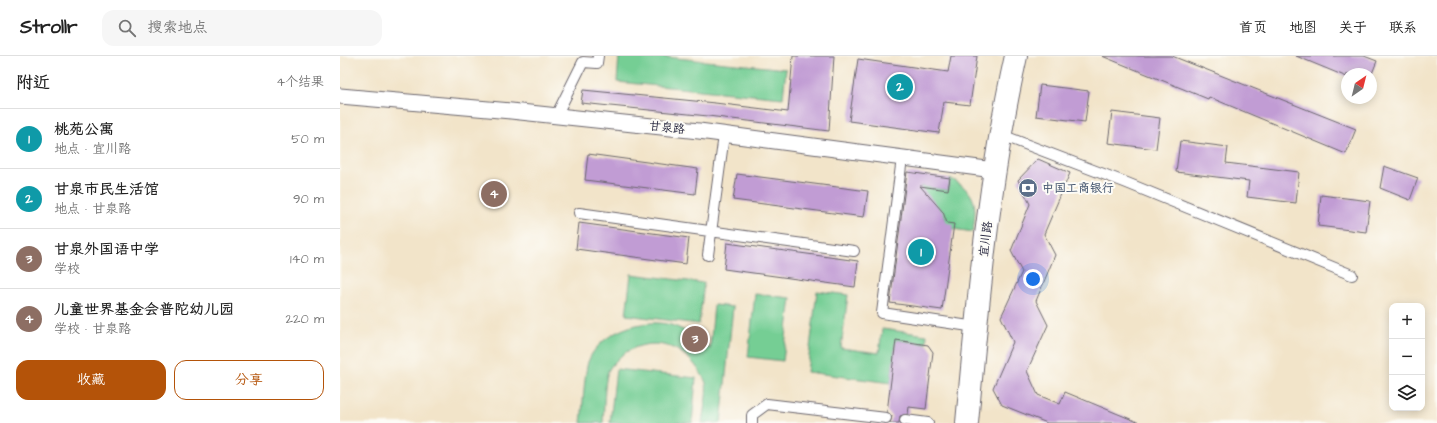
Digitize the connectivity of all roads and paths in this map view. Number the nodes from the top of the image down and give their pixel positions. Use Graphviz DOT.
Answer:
graph roads {
  1 [pos="598,56"];
  2 [pos="1016,56"];
  3 [pos="340,96"];
  4 [pos="556,116"];
  5 [pos="999,134"];
  6 [pos="724,135"];
  7 [pos="902,158"];
  8 [pos="994,170"];
  9 [pos="579,212"];
  10 [pos="711,231"];
  11 [pos="854,251"];
  12 [pos="708,255"];
  13 [pos="1352,275"];
  14 [pos="976,327"];
  15 [pos="886,418"];
  16 [pos="905,420"];
  17 [pos="752,423"];
  18 [pos="928,423"];
  19 [pos="967,423"];
  1 -- 4 [label="lane"];
  2 -- 5 [label="street, 宜川路"];
  3 -- 4 [label="street, 甘泉路"];
  4 -- 6 [label="street, 甘泉路"];
  5 -- 8 [label="street, 宜川路"];
  5 -- 13 [label="lane"];
  6 -- 7 [label="street, 甘泉路"];
  6 -- 10 [label="lane"];
  7 -- 8 [label="street, 甘泉路"];
  7 -- 14 [label="lane"];
  8 -- 14 [label="street, 宜川路"];
  9 -- 10 [label="lane"];
  10 -- 11 [label="lane"];
  10 -- 12 [label="lane"];
  14 -- 19 [label="street, 宜川路"];
  15 -- 17 [label="lane"];
  16 -- 18 [label="lane"];
}
